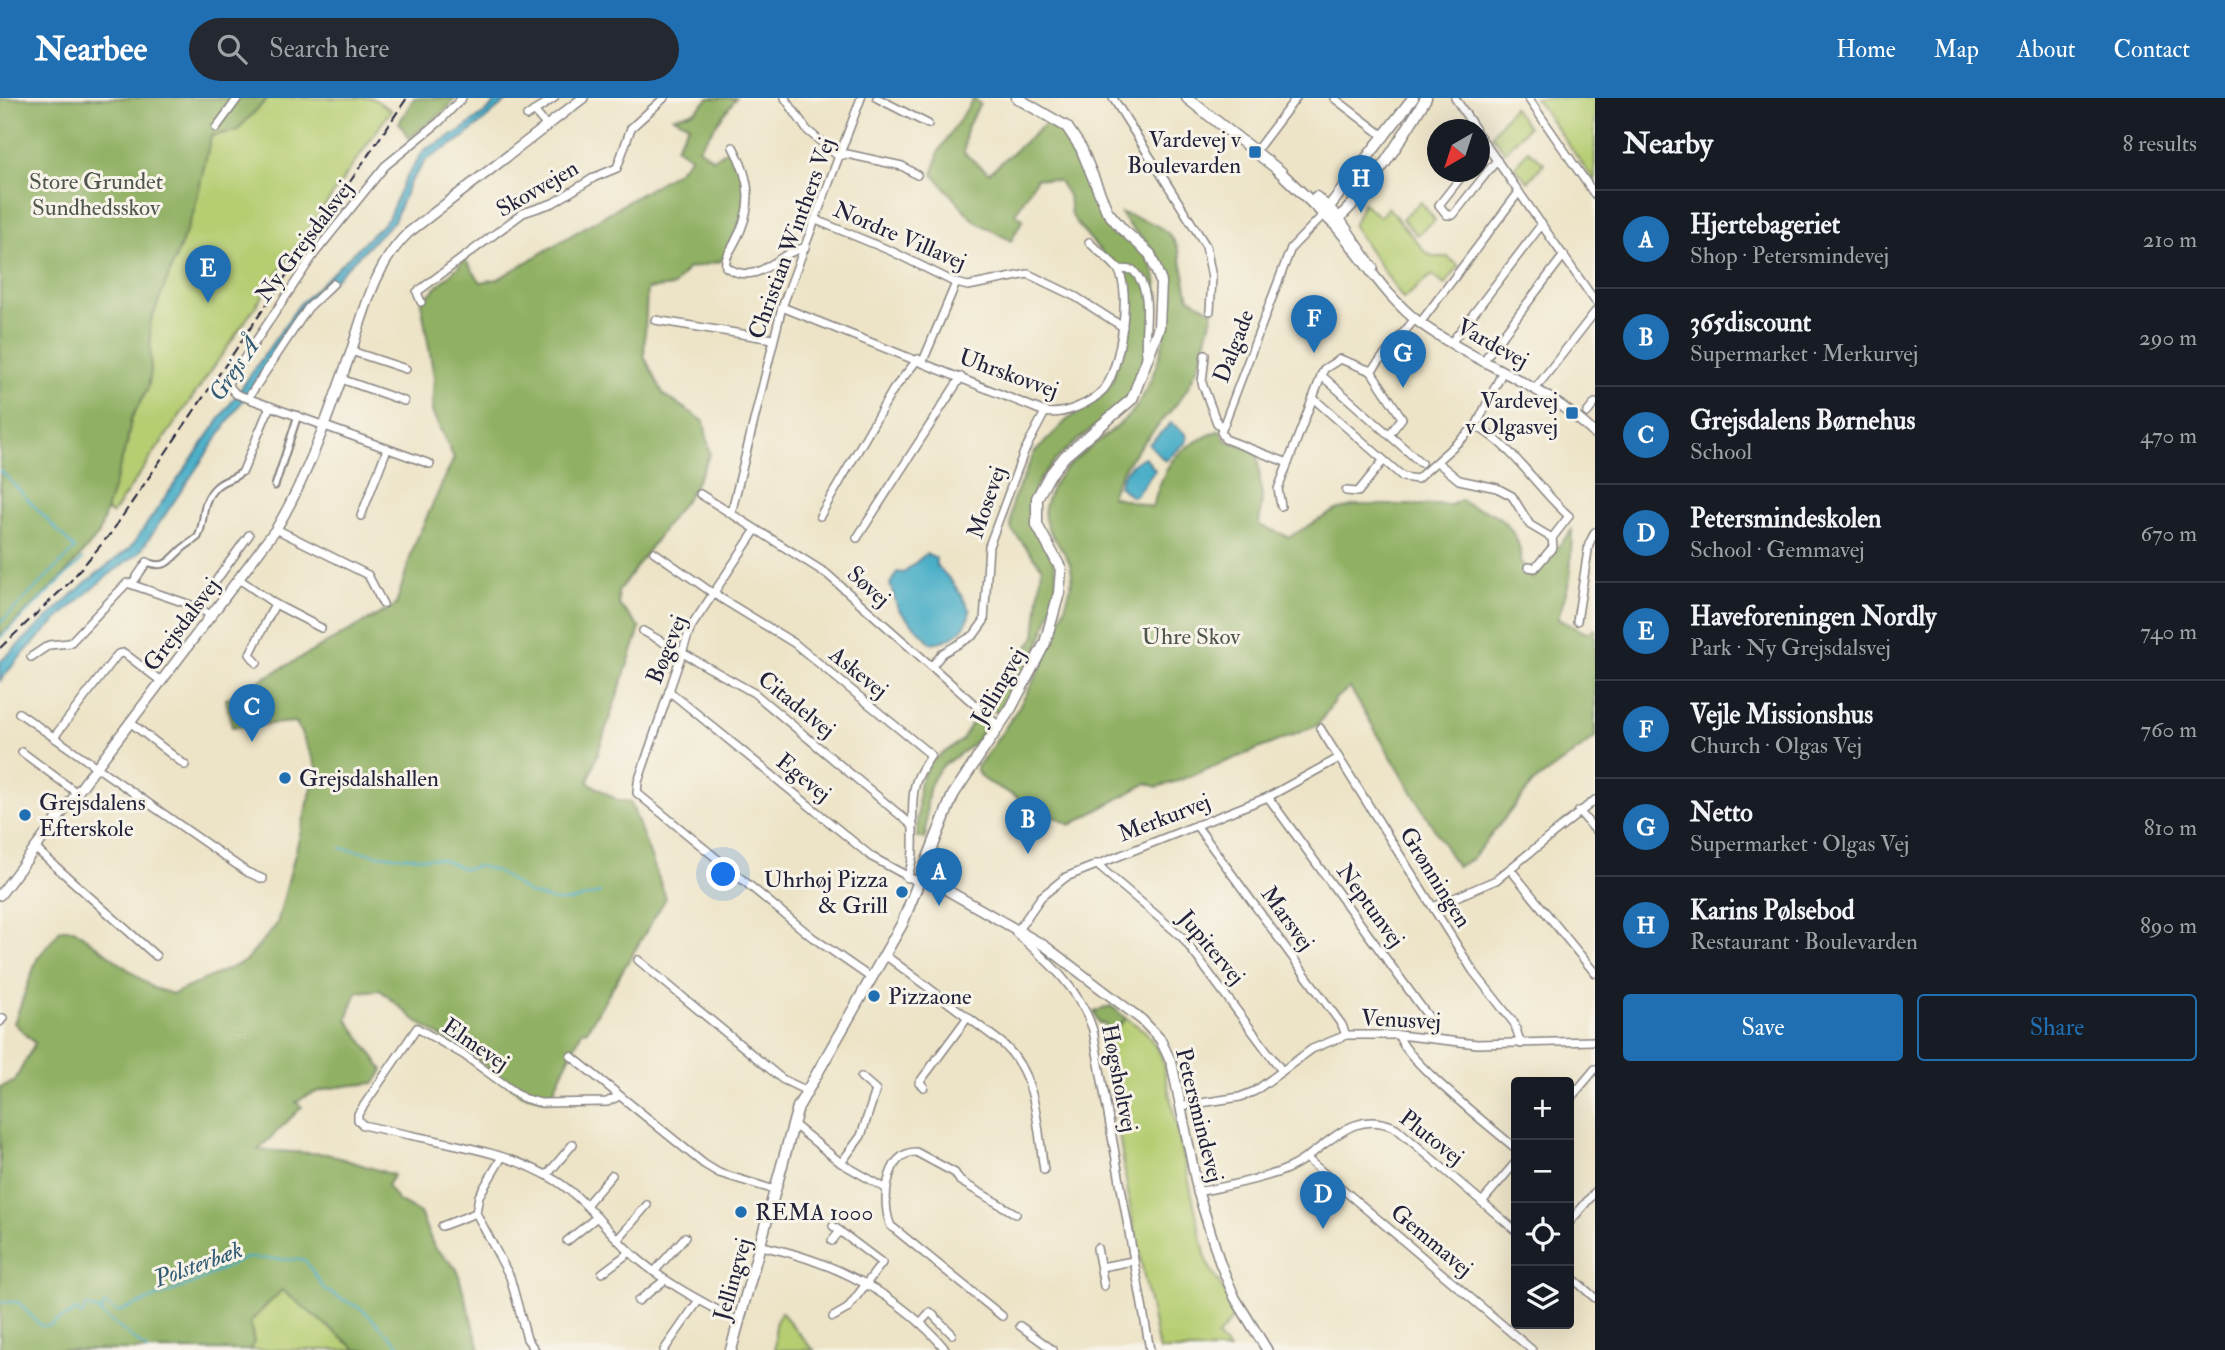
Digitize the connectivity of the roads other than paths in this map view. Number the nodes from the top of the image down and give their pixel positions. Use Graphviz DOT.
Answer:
graph roads {
  1 [pos="238,98"];
  2 [pos="461,98"];
  3 [pos="554,98"];
  4 [pos="583,98"];
  5 [pos="664,98"];
  6 [pos="786,98"];
  7 [pos="861,98"];
  8 [pos="877,98"];
  9 [pos="1017,98"];
  10 [pos="1114,98"];
  11 [pos="1187,98"];
  12 [pos="1296,98"];
  13 [pos="1334,98"];
  14 [pos="1413,98"];
  15 [pos="1426,98"];
  16 [pos="1455,98"];
  17 [pos="1528,98"];
  18 [pos="1469,119"];
  19 [pos="928,124"];
  20 [pos="547,126"];
  21 [pos="216,128"];
  22 [pos="1385,137"];
  23 [pos="733,146"];
  24 [pos="1490,150"];
  25 [pos="1255,152"];
  26 [pos="838,156"];
  27 [pos="1497,160"];
  28 [pos="1490,169"];
  29 [pos="917,175"];
  30 [pos="1457,182"];
  31 [pos="1479,182"];
  32 [pos="1519,192"];
  33 [pos="1595,195"];
  34 [pos="1327,210"];
  35 [pos="816,220"];
  36 [pos="1336,220"];
  37 [pos="1542,225"];
  38 [pos="1089,242"];
  39 [pos="805,248"];
  40 [pos="1564,255"];
  41 [pos="1119,269"];
  42 [pos="956,283"];
  43 [pos="333,284"];
  44 [pos="1595,301"];
  45 [pos="421,302"];
  46 [pos="782,307"];
  47 [pos="1210,310"];
  48 [pos="1595,312"];
  49 [pos="655,320"];
  50 [pos="1418,321"];
  51 [pos="1123,327"];
  52 [pos="773,339"];
  53 [pos="1451,343"];
  54 [pos="351,351"];
  55 [pos="1205,355"];
  56 [pos="920,360"];
  57 [pos="1484,360"];
  58 [pos="1148,363"];
  59 [pos="406,369"];
  60 [pos="1371,371"];
  61 [pos="1503,371"];
  62 [pos="1321,375"];
  63 [pos="961,377"];
  64 [pos="341,379"];
  65 [pos="1535,389"];
  66 [pos="247,398"];
  67 [pos="1313,398"];
  68 [pos="404,401"];
  69 [pos="1595,403"];
  70 [pos="270,406"];
  71 [pos="1045,412"];
  72 [pos="1587,413"];
  73 [pos="298,415"];
  74 [pos="324,424"];
  75 [pos="1476,426"];
  76 [pos="1222,427"];
  77 [pos="1595,434"];
  78 [pos="1389,435"];
  79 [pos="387,449"];
  80 [pos="1383,461"];
  81 [pos="1437,462"];
  82 [pos="1288,463"];
  83 [pos="1421,463"];
  84 [pos="430,464"];
  85 [pos="243,471"];
  86 [pos="275,486"];
  87 [pos="1346,491"];
  88 [pos="700,494"];
  89 [pos="1281,506"];
  90 [pos="731,514"];
  91 [pos="361,516"];
  92 [pos="820,516"];
  93 [pos="276,529"];
  94 [pos="755,531"];
  95 [pos="1595,532"];
  96 [pos="250,535"];
  97 [pos="857,538"];
  98 [pos="1552,538"];
  99 [pos="654,552"];
  100 [pos="147,562"];
  101 [pos="1528,567"];
  102 [pos="239,579"];
  103 [pos="132,584"];
  104 [pos="714,594"];
  105 [pos="275,604"];
  106 [pos="383,604"];
  107 [pos="197,607"];
  108 [pos="212,616"];
  109 [pos="1577,621"];
  110 [pos="321,628"];
  111 [pos="643,632"];
  112 [pos="682,652"];
  113 [pos="31,657"];
  114 [pos="257,663"];
  115 [pos="931,667"];
  116 [pos="162,682"];
  117 [pos="669,691"];
  118 [pos="19,713"];
  119 [pos="131,723"];
  120 [pos="999,726"];
  121 [pos="1320,728"];
  122 [pos="54,737"];
  123 [pos="22,752"];
  124 [pos="1339,758"];
  125 [pos="185,765"];
  126 [pos="96,768"];
  127 [pos="77,793"];
  128 [pos="1268,797"];
  129 [pos="1595,800"];
  130 [pos="1579,811"];
  131 [pos="1196,825"];
  132 [pos="913,826"];
  133 [pos="1595,830"];
  134 [pos="35,848"];
  135 [pos="1096,864"];
  136 [pos="1510,869"];
  137 [pos="907,878"];
  138 [pos="263,879"];
  139 [pos="921,880"];
  140 [pos="0,895"];
  141 [pos="1433,907"];
  142 [pos="1018,929"];
  143 [pos="885,955"];
  144 [pos="156,956"];
  145 [pos="638,960"];
  146 [pos="1595,973"];
  147 [pos="871,978"];
  148 [pos="968,1017"];
  149 [pos="1346,1035"];
  150 [pos="1399,1035"];
  151 [pos="1435,1039"];
  152 [pos="1595,1041"];
  153 [pos="1521,1044"];
  154 [pos="571,1056"];
  155 [pos="1595,1069"];
  156 [pos="1282,1071"];
  157 [pos="861,1077"];
  158 [pos="924,1087"];
  159 [pos="807,1091"];
  160 [pos="1574,1094"];
  161 [pos="620,1096"];
  162 [pos="1181,1106"];
  163 [pos="793,1124"];
  164 [pos="573,1144"];
  165 [pos="1511,1145"];
  166 [pos="502,1157"];
  167 [pos="1306,1158"];
  168 [pos="841,1163"];
  169 [pos="1511,1168"];
  170 [pos="1044,1170"];
  171 [pos="547,1175"];
  172 [pos="612,1175"];
  173 [pos="885,1188"];
  174 [pos="775,1190"];
  175 [pos="1198,1192"];
  176 [pos="1595,1192"];
  177 [pos="1482,1202"];
  178 [pos="586,1205"];
  179 [pos="647,1205"];
  180 [pos="476,1213"];
  181 [pos="1016,1214"];
  182 [pos="597,1217"];
  183 [pos="1574,1217"];
  184 [pos="442,1226"];
  185 [pos="1511,1227"];
  186 [pos="685,1237"];
  187 [pos="618,1239"];
  188 [pos="567,1241"];
  189 [pos="832,1241"];
  190 [pos="762,1246"];
  191 [pos="1097,1248"];
  192 [pos="630,1252"];
  193 [pos="1133,1261"];
  194 [pos="1101,1267"];
  195 [pos="654,1272"];
  196 [pos="602,1273"];
  197 [pos="665,1280"];
  198 [pos="1574,1280"];
  199 [pos="866,1284"];
  200 [pos="1104,1286"];
  201 [pos="1595,1298"];
  202 [pos="699,1300"];
  203 [pos="638,1301"];
  204 [pos="1002,1315"];
  205 [pos="832,1317"];
  206 [pos="740,1322"];
  207 [pos="920,1323"];
  208 [pos="1020,1326"];
  209 [pos="952,1334"];
  210 [pos="943,1349"];
  211 [pos="535,1350"];
  212 [pos="664,1350"];
  213 [pos="731,1350"];
  214 [pos="1053,1350"];
  215 [pos="1150,1350"];
  216 [pos="1267,1350"];
  217 [pos="1532,1350"];
  1 -- 21 [label="street"];
  2 -- 66 [label="street, Ny Grejsdalsvej"];
  3 -- 20 [label="street"];
  4 -- 20 [label="street, Grejsdalsvej"];
  5 -- 45 [label="street, Skovvejen"];
  6 -- 26 [label="street"];
  7 -- 26 [label="street, Christian Winthers Vej"];
  8 -- 19 [label="street"];
  9 -- 58 [label="main road, Jellingvej"];
  10 -- 47 [label="street"];
  11 -- 25 [label="main road, Vardevej"];
  12 -- 25 [label="street"];
  13 -- 22 [label="street"];
  14 -- 22 [label="main road"];
  15 -- 36 [label="main road"];
  16 -- 18 [label="street"];
  17 -- 33 [label="street"];
  20 -- 54 [label="street, Grejsdalsvej"];
  22 -- 34 [label="main road"];
  23 -- 39 [label="street"];
  24 -- 27 [label="street"];
  25 -- 34 [label="main road, Vardevej"];
  26 -- 29 [label="street"];
  26 -- 35 [label="street, Christian Winthers Vej"];
  27 -- 28 [label="street"];
  27 -- 32 [label="street"];
  30 -- 31 [label="street"];
  32 -- 37 [label="street"];
  32 -- 50 [label="street"];
  34 -- 36 [label="main road, Vardevej"];
  34 -- 76 [label="street, Dalgade"];
  35 -- 39 [label="street, Christian Winthers Vej"];
  35 -- 42 [label="street, Nordre Villavej"];
  36 -- 50 [label="street, Vardevej"];
  37 -- 40 [label="street"];
  37 -- 53 [label="street"];
  38 -- 41 [label="street"];
  39 -- 46 [label="street, Christian Winthers Vej"];
  40 -- 44 [label="street"];
  40 -- 57 [label="street"];
  41 -- 51 [label="street, Uhrskovvej"];
  41 -- 58 [label="street"];
  42 -- 51 [label="street, Nordre Villavej"];
  42 -- 56 [label="street"];
  43 -- 66 [label="street"];
  46 -- 52 [label="street, Christian Winthers Vej"];
  46 -- 56 [label="street, Uhrskovvej"];
  48 -- 65 [label="street"];
  49 -- 52 [label="street"];
  50 -- 53 [label="street, Vardevej"];
  50 -- 60 [label="street"];
  51 -- 71 [label="street, Uhrskovvej"];
  52 -- 90 [label="street, Christian Winthers Vej"];
  53 -- 57 [label="street, Vardevej"];
  54 -- 59 [label="street"];
  54 -- 64 [label="street, Grejsdalsvej"];
  55 -- 76 [label="street"];
  56 -- 63 [label="street, Uhrskovvej"];
  56 -- 92 [label="street"];
  57 -- 61 [label="street, Vardevej"];
  58 -- 120 [label="main road, Jellingvej"];
  60 -- 62 [label="street"];
  60 -- 78 [label="street"];
  61 -- 65 [label="street, Vardevej"];
  61 -- 75 [label="street"];
  62 -- 67 [label="street"];
  62 -- 78 [label="street"];
  63 -- 71 [label="street, Uhrskovvej"];
  63 -- 97 [label="street"];
  64 -- 68 [label="street"];
  64 -- 74 [label="street, Grejsdalsvej"];
  65 -- 77 [label="street, Vardevej"];
  66 -- 70 [label="street, Ny Grejsdalsvej"];
  67 -- 80 [label="street"];
  67 -- 82 [label="street"];
  69 -- 72 [label="street"];
  70 -- 73 [label="street, Ny Grejsdalsvej"];
  70 -- 85 [label="street"];
  71 -- 115 [label="street, Mosevej"];
  73 -- 74 [label="street, Ny Grejsdalsvej"];
  73 -- 86 [label="street"];
  74 -- 79 [label="street, Ny Grejsdalsvej"];
  74 -- 93 [label="street, Grejsdalsvej"];
  75 -- 81 [label="street"];
  75 -- 98 [label="street"];
  76 -- 82 [label="street"];
  78 -- 83 [label="street"];
  79 -- 84 [label="street, Ny Grejsdalsvej"];
  79 -- 91 [label="street"];
  80 -- 81 [label="street"];
  80 -- 87 [label="street"];
  81 -- 98 [label="street"];
  82 -- 89 [label="street"];
  85 -- 100 [label="street"];
  88 -- 90 [label="street, Søvej"];
  90 -- 94 [label="street, Søvej"];
  93 -- 102 [label="street, Grejsdalsvej"];
  93 -- 106 [label="street"];
  94 -- 104 [label="street, Bøgevej"];
  94 -- 115 [label="street, Søvej"];
  95 -- 109 [label="street"];
  96 -- 107 [label="street"];
  98 -- 101 [label="street"];
  99 -- 104 [label="street, Askevej"];
  100 -- 103 [label="street"];
  102 -- 105 [label="street"];
  102 -- 108 [label="street, Grejsdalsvej"];
  103 -- 107 [label="street"];
  103 -- 113 [label="street"];
  104 -- 112 [label="street, Bøgevej"];
  104 -- 132 [label="street, Askevej"];
  105 -- 110 [label="street"];
  105 -- 114 [label="street"];
  107 -- 108 [label="street"];
  108 -- 116 [label="street, Grejsdalsvej"];
  111 -- 112 [label="street, Citadelvej"];
  112 -- 117 [label="street, Bøgevej"];
  112 -- 132 [label="street, Citadelvej"];
  115 -- 120 [label="street, Søvej"];
  116 -- 119 [label="street, Grejsdalsvej"];
  116 -- 122 [label="street"];
  117 -- 137 [label="street, Egevej"];
  117 -- 147 [label="street, Bøgevej"];
  118 -- 122 [label="street"];
  119 -- 125 [label="street"];
  119 -- 126 [label="street, Grejsdalsvej"];
  120 -- 139 [label="main road, Jellingvej"];
  121 -- 124 [label="street, Grønningen"];
  122 -- 126 [label="street"];
  123 -- 127 [label="street"];
  124 -- 128 [label="street, Merkurvej"];
  124 -- 141 [label="street, Grønningen"];
  126 -- 127 [label="street, Grejsdalsvej"];
  126 -- 138 [label="street"];
  127 -- 134 [label="street, Grejsdalsvej"];
  128 -- 131 [label="street, Merkurvej"];
  128 -- 151 [label="street, Neptunvej"];
  129 -- 130 [label="street"];
  130 -- 133 [label="street"];
  130 -- 136 [label="street"];
  131 -- 135 [label="street, Merkurvej"];
  131 -- 149 [label="street, Marsvej"];
  132 -- 137 [label="street, Askevej"];
  134 -- 140 [label="street, Grejsdalsvej"];
  134 -- 144 [label="street"];
  135 -- 142 [label="street, Merkurvej"];
  135 -- 156 [label="street, Jupitervej"];
  136 -- 141 [label="street"];
  136 -- 146 [label="street"];
  137 -- 139 [label="street, Egevej"];
  139 -- 142 [label="street, Petersmindevej"];
  139 -- 143 [label="main road, Jellingvej"];
  141 -- 153 [label="street, Grønningen"];
  142 -- 162 [label="street, Petersmindevej"];
  142 -- 193 [label="street, Høgsholtvej"];
  143 -- 147 [label="main road, Jellingvej"];
  143 -- 148 [label="street"];
  145 -- 159 [label="street"];
  147 -- 159 [label="main road, Jellingvej"];
  148 -- 158 [label="street"];
  148 -- 170 [label="street"];
  149 -- 150 [label="street, Venusvej"];
  149 -- 156 [label="street, Venusvej"];
  150 -- 151 [label="street, Venusvej"];
  150 -- 165 [label="street"];
  151 -- 153 [label="street, Venusvej"];
  152 -- 153 [label="street, Venusvej"];
  154 -- 161 [label="street"];
  155 -- 160 [label="street"];
  156 -- 162 [label="street, Venusvej"];
  157 -- 168 [label="street"];
  159 -- 163 [label="main road, Jellingvej"];
  161 -- 166 [label="street, Elmevej"];
  161 -- 174 [label="street"];
  162 -- 175 [label="street, Petersmindevej"];
  163 -- 168 [label="street"];
  163 -- 174 [label="main road, Jellingvej"];
  164 -- 171 [label="street"];
  166 -- 171 [label="street"];
  166 -- 180 [label="street"];
  167 -- 175 [label="street, Plutovej"];
  167 -- 177 [label="street, Plutovej"];
  167 -- 217 [label="street, Gemmavej"];
  168 -- 173 [label="street"];
  169 -- 177 [label="street"];
  171 -- 178 [label="street"];
  172 -- 178 [label="street"];
  173 -- 181 [label="street"];
  173 -- 204 [label="street"];
  174 -- 190 [label="main road, Jellingvej"];
  175 -- 216 [label="street, Petersmindevej"];
  176 -- 183 [label="street"];
  177 -- 185 [label="street, Plutovej"];
  178 -- 182 [label="street"];
  179 -- 187 [label="street"];
  180 -- 184 [label="street"];
  180 -- 211 [label="street"];
  182 -- 187 [label="street"];
  182 -- 188 [label="street"];
  186 -- 195 [label="street"];
  187 -- 192 [label="street"];
  189 -- 199 [label="street"];
  190 -- 199 [label="street"];
  190 -- 206 [label="main road, Jellingvej"];
  191 -- 194 [label="street"];
  192 -- 195 [label="street"];
  192 -- 196 [label="street"];
  193 -- 194 [label="street"];
  193 -- 215 [label="street, Høgsholtvej"];
  194 -- 200 [label="street"];
  195 -- 197 [label="street"];
  197 -- 202 [label="street"];
  197 -- 203 [label="street"];
  198 -- 201 [label="street"];
  199 -- 205 [label="street"];
  199 -- 207 [label="street"];
  202 -- 206 [label="street"];
  202 -- 212 [label="street"];
  206 -- 213 [label="main road, Jellingvej"];
  207 -- 209 [label="street"];
  207 -- 210 [label="street"];
  208 -- 214 [label="street"];
}
